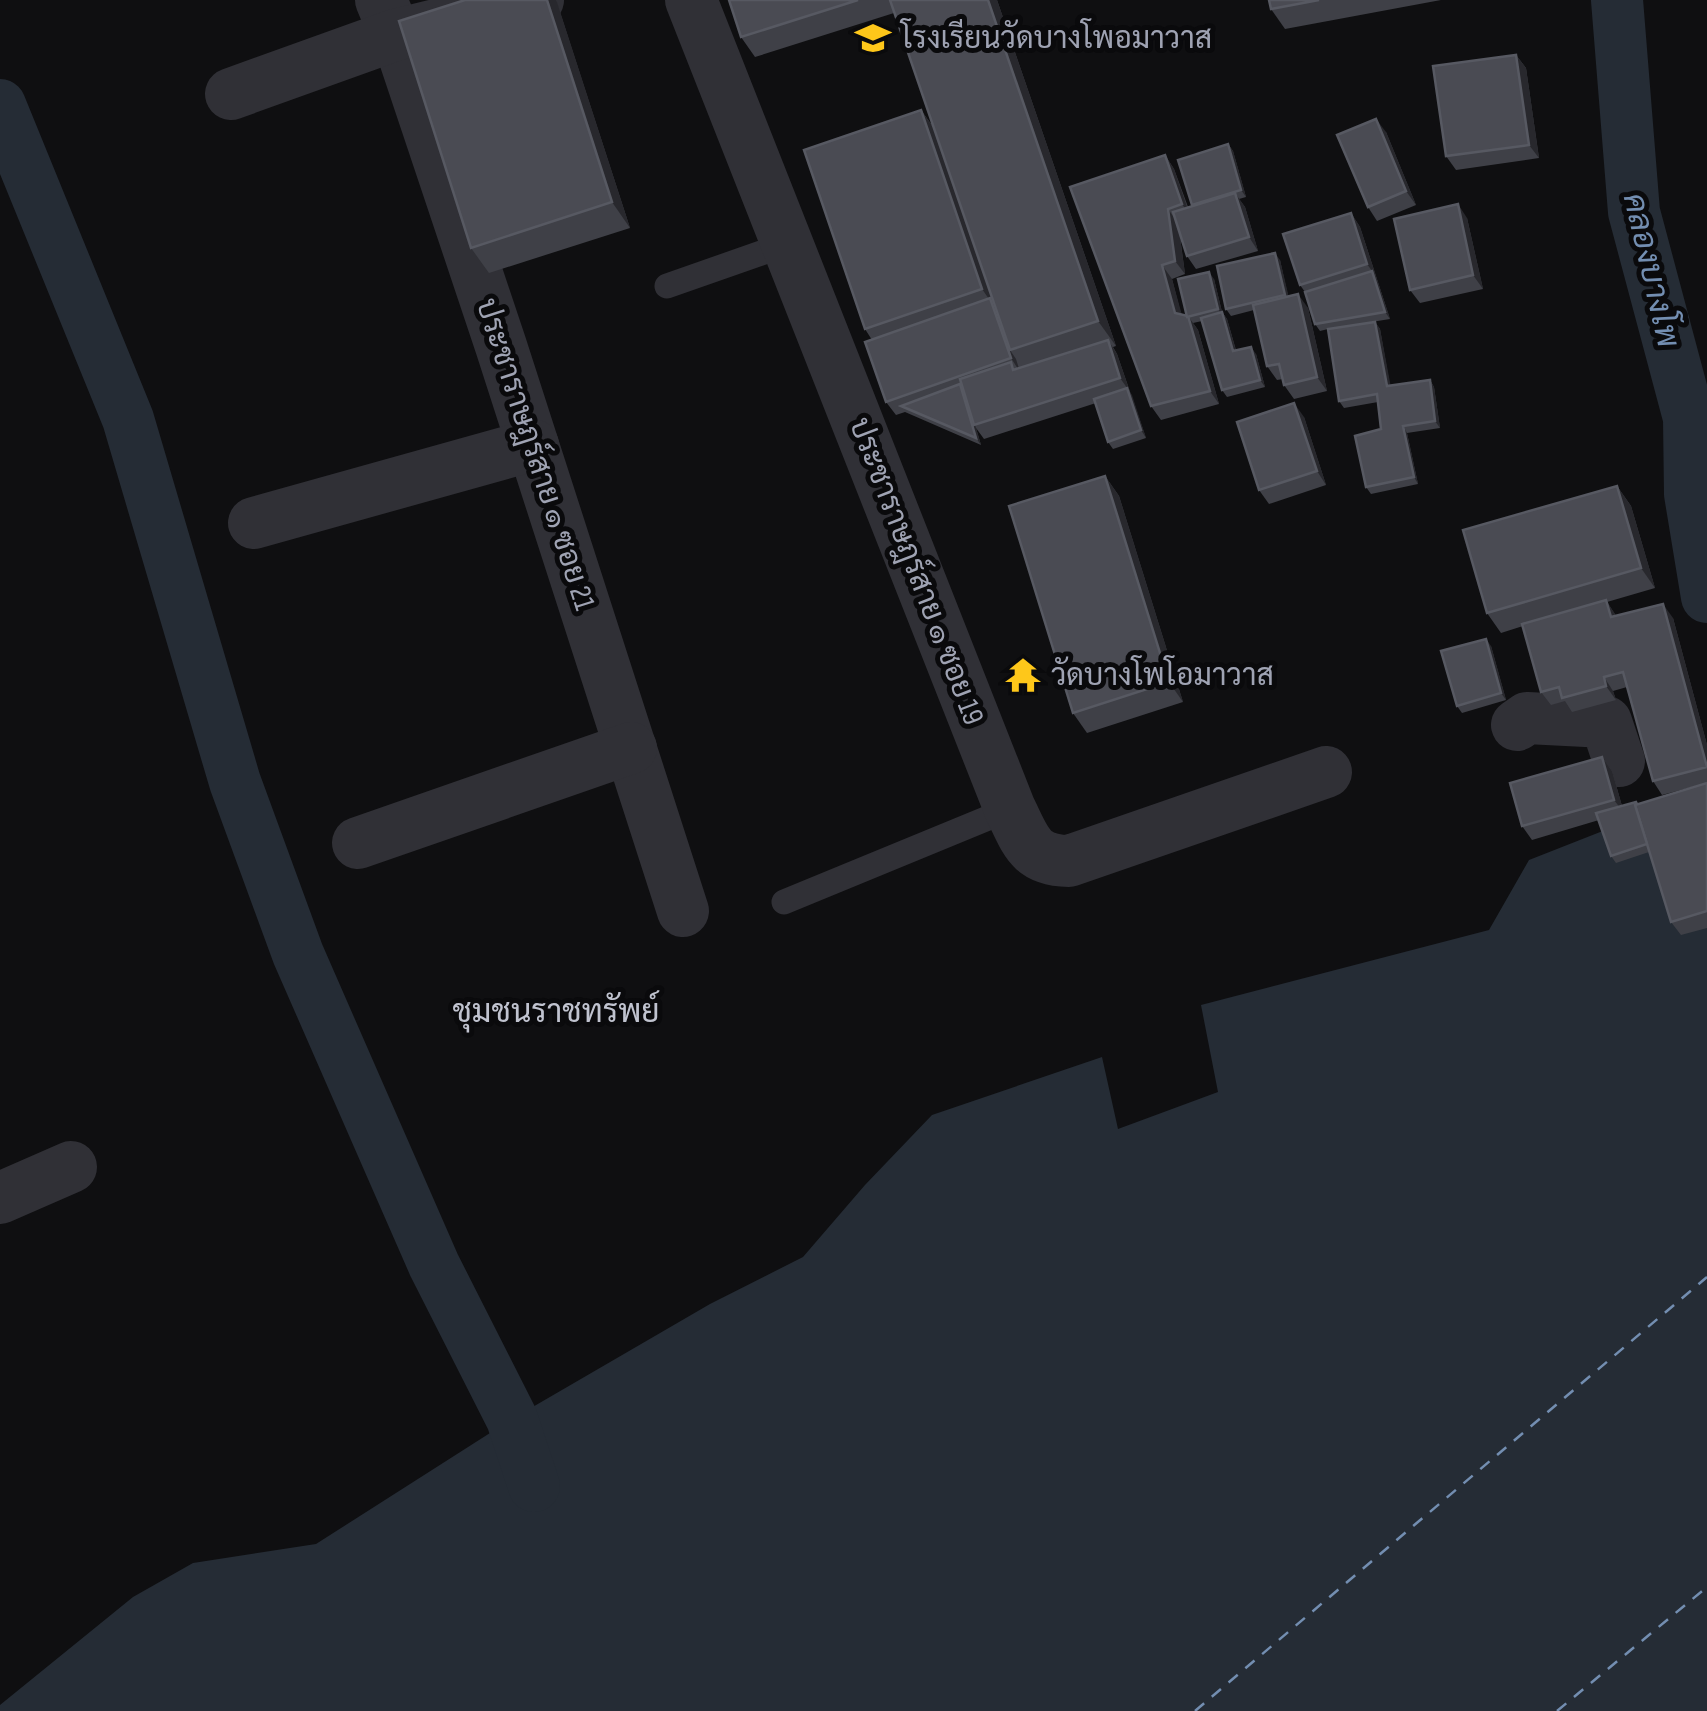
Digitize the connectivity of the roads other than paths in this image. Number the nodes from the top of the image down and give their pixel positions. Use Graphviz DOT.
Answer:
graph roads {
  1 [pos="538,0"];
  2 [pos="691,0"];
  3 [pos="388,17"];
  4 [pos="231,94"];
  5 [pos="786,244"];
  6 [pos="667,286"];
  7 [pos="533,445"];
  8 [pos="254,522"];
  9 [pos="1516,726"];
  10 [pos="630,748"];
  11 [pos="1619,761"];
  12 [pos="1326,772"];
  13 [pos="1010,809"];
  14 [pos="358,844"];
  15 [pos="784,902"];
  16 [pos="683,911"];
  17 [pos="71,1167"];
  18 [pos="0,1198"];
  1 -- 3 [label="street"];
  2 -- 5 [label="street, ประชาราษฎร์สาย ๑ ซอย 19"];
  3 -- 4 [label="street"];
  3 -- 7 [label="street, ประชาราษฎร์สาย ๑ ซอย 21"];
  5 -- 6 [label="lane"];
  5 -- 13 [label="street, ประชาราษฎร์สาย ๑ ซอย 19"];
  7 -- 8 [label="street"];
  7 -- 10 [label="street, ประชาราษฎร์สาย ๑ ซอย 21"];
  9 -- 11 [label="street"];
  10 -- 14 [label="street"];
  10 -- 16 [label="street, ประชาราษฎร์สาย ๑ ซอย 21"];
  12 -- 13 [label="street, ประชาราษฎร์สาย ๑ ซอย 19"];
  13 -- 15 [label="lane"];
  17 -- 18 [label="street"];
}
